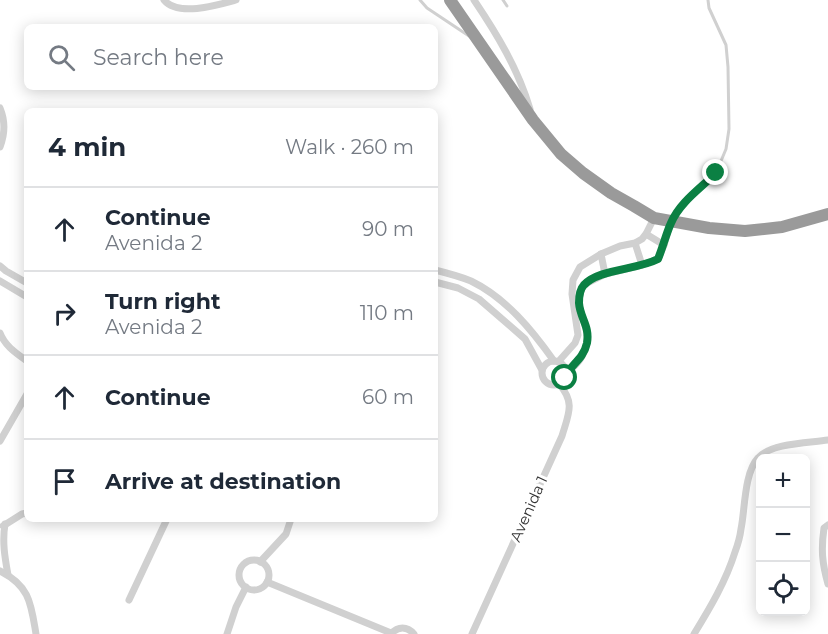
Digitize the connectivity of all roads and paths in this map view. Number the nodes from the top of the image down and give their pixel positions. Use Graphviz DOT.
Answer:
graph roads {
  1 [pos="164,0"];
  2 [pos="236,0"];
  3 [pos="420,0"];
  4 [pos="450,0"];
  5 [pos="474,0"];
  6 [pos="503,0"];
  7 [pos="708,0"];
  8 [pos="507,6"];
  9 [pos="478,42"];
  10 [pos="0,108"];
  11 [pos="533,120"];
  12 [pos="0,147"];
  13 [pos="828,214"];
  14 [pos="654,218"];
  15 [pos="672,221"];
  16 [pos="646,234"];
  17 [pos="635,243"];
  18 [pos="664,245"];
  19 [pos="601,254"];
  20 [pos="0,266"];
  21 [pos="642,266"];
  22 [pos="438,271"];
  23 [pos="604,274"];
  24 [pos="0,281"];
  25 [pos="24,281"];
  26 [pos="438,283"];
  27 [pos="24,295"];
  28 [pos="0,333"];
  29 [pos="24,359"];
  30 [pos="556,361"];
  31 [pos="542,370"];
  32 [pos="566,374"];
  33 [pos="560,384"];
  34 [pos="24,399"];
  35 [pos="828,440"];
  36 [pos="0,441"];
  37 [pos="24,514"];
  38 [pos="166,522"];
  39 [pos="290,522"];
  40 [pos="828,525"];
  41 [pos="3,526"];
  42 [pos="2,557"];
  43 [pos="260,562"];
  44 [pos="0,571"];
  45 [pos="8,575"];
  46 [pos="267,582"];
  47 [pos="828,584"];
  48 [pos="246,587"];
  49 [pos="129,600"];
  50 [pos="36,634"];
  51 [pos="227,634"];
  52 [pos="391,634"];
  53 [pos="414,634"];
  54 [pos="472,634"];
  55 [pos="694,634"];
  1 -- 2 [label="street"];
  3 -- 9 [label="lane"];
  4 -- 9 [label="highway"];
  5 -- 11 [label="street"];
  6 -- 8 [label="lane"];
  7 -- 15 [label="lane"];
  9 -- 11 [label="highway"];
  10 -- 12 [label="street"];
  11 -- 14 [label="highway"];
  13 -- 15 [label="highway"];
  14 -- 15 [label="highway"];
  14 -- 16 [label="street"];
  15 -- 18 [label="street"];
  16 -- 17 [label="street"];
  16 -- 18 [label="street"];
  17 -- 19 [label="street"];
  17 -- 21 [label="street"];
  18 -- 21 [label="street"];
  19 -- 23 [label="street"];
  19 -- 30 [label="street"];
  20 -- 25 [label="street"];
  21 -- 23 [label="street"];
  22 -- 30 [label="street"];
  23 -- 32 [label="street"];
  24 -- 27 [label="street"];
  26 -- 31 [label="street"];
  28 -- 29 [label="street"];
  30 -- 31 [label="street"];
  30 -- 32 [label="street"];
  31 -- 33 [label="street"];
  32 -- 33 [label="street"];
  33 -- 54 [label="street, Avenida 1"];
  34 -- 36 [label="street"];
  35 -- 55 [label="street"];
  37 -- 41 [label="street"];
  38 -- 49 [label="street"];
  39 -- 43 [label="street"];
  40 -- 47 [label="street"];
  41 -- 42 [label="street"];
  42 -- 45 [label="street"];
  43 -- 46 [label="street"];
  43 -- 48 [label="street"];
  44 -- 45 [label="street"];
  45 -- 50 [label="street"];
  46 -- 48 [label="street"];
  46 -- 52 [label="street"];
  48 -- 51 [label="street"];
  52 -- 53 [label="street"];
}
